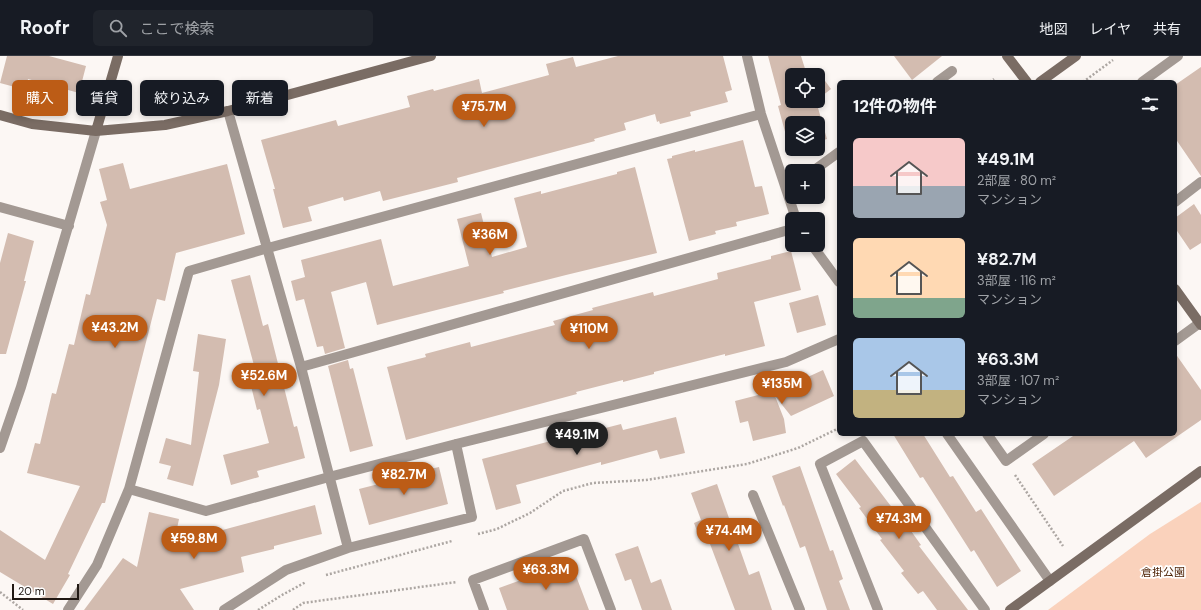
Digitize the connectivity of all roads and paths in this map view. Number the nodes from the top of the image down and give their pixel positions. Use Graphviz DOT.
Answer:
graph roads {
  1 [pos="118,56"];
  2 [pos="431,56"];
  3 [pos="746,56"];
  4 [pos="1007,56"];
  5 [pos="1076,56"];
  6 [pos="1178,56"];
  7 [pos="1113,60"];
  8 [pos="952,71"];
  9 [pos="940,80"];
  10 [pos="1025,80"];
  11 [pos="1043,80"];
  12 [pos="1086,80"];
  13 [pos="1145,80"];
  14 [pos="228,111"];
  15 [pos="761,114"];
  16 [pos="0,115"];
  17 [pos="96,131"];
  18 [pos="837,153"];
  19 [pos="822,164"];
  20 [pos="785,175"];
  21 [pos="1201,182"];
  22 [pos="1177,200"];
  23 [pos="0,207"];
  24 [pos="69,226"];
  25 [pos="785,231"];
  26 [pos="268,248"];
  27 [pos="817,252"];
  28 [pos="837,279"];
  29 [pos="1177,292"];
  30 [pos="1201,323"];
  31 [pos="837,340"];
  32 [pos="1177,340"];
  33 [pos="301,367"];
  34 [pos="837,429"];
  35 [pos="949,436"];
  36 [pos="988,436"];
  37 [pos="1041,436"];
  38 [pos="456,444"];
  39 [pos="0,448"];
  40 [pos="1006,461"];
  41 [pos="1201,471"];
  42 [pos="329,477"];
  43 [pos="129,489"];
  44 [pos="753,495"];
  45 [pos="475,535"];
  46 [pos="453,541"];
  47 [pos="1063,546"];
  48 [pos="348,548"];
  49 [pos="319,577"];
  50 [pos="312,579"];
  51 [pos="473,580"];
  52 [pos="1050,581"];
  53 [pos="0,592"];
  54 [pos="23,610"];
  55 [pos="68,610"];
  56 [pos="224,610"];
  57 [pos="258,610"];
  58 [pos="293,610"];
  59 [pos="484,610"];
  60 [pos="611,610"];
  61 [pos="800,610"];
  62 [pos="878,610"];
  63 [pos="985,610"];
  64 [pos="1010,610"];
  1 -- 17 [label="street"];
  2 -- 14 [label="street"];
  3 -- 15 [label="street"];
  4 -- 10 [label="street"];
  5 -- 11 [label="street"];
  6 -- 13 [label="street"];
  7 -- 12 [label="path"];
  8 -- 9 [label="street"];
  14 -- 17 [label="street"];
  14 -- 26 [label="street"];
  15 -- 20 [label="street"];
  15 -- 26 [label="street"];
  16 -- 17 [label="street"];
  17 -- 24 [label="street"];
  18 -- 19 [label="street"];
  21 -- 22 [label="street"];
  23 -- 24 [label="street"];
  24 -- 39 [label="street"];
  25 -- 33 [label="street"];
  26 -- 33 [label="street"];
  26 -- 43 [label="street"];
  27 -- 28 [label="street"];
  29 -- 30 [label="street"];
  30 -- 32 [label="street"];
  31 -- 38 [label="street"];
  33 -- 42 [label="street"];
  34 -- 45 [label="path"];
  35 -- 52 [label="street"];
  36 -- 40 [label="street"];
  37 -- 40 [label="street"];
  38 -- 42 [label="street"];
  38 -- 48 [label="street"];
  40 -- 47 [label="path"];
  41 -- 52 [label="street"];
  42 -- 43 [label="street"];
  42 -- 48 [label="street"];
  43 -- 55 [label="street"];
  44 -- 61 [label="street"];
  46 -- 49 [label="path"];
  48 -- 56 [label="street"];
  50 -- 57 [label="path"];
  51 -- 58 [label="path"];
  51 -- 59 [label="street"];
  51 -- 60 [label="street"];
  52 -- 64 [label="street"];
  53 -- 54 [label="path"];
  62 -- 63 [label="street"];
}
